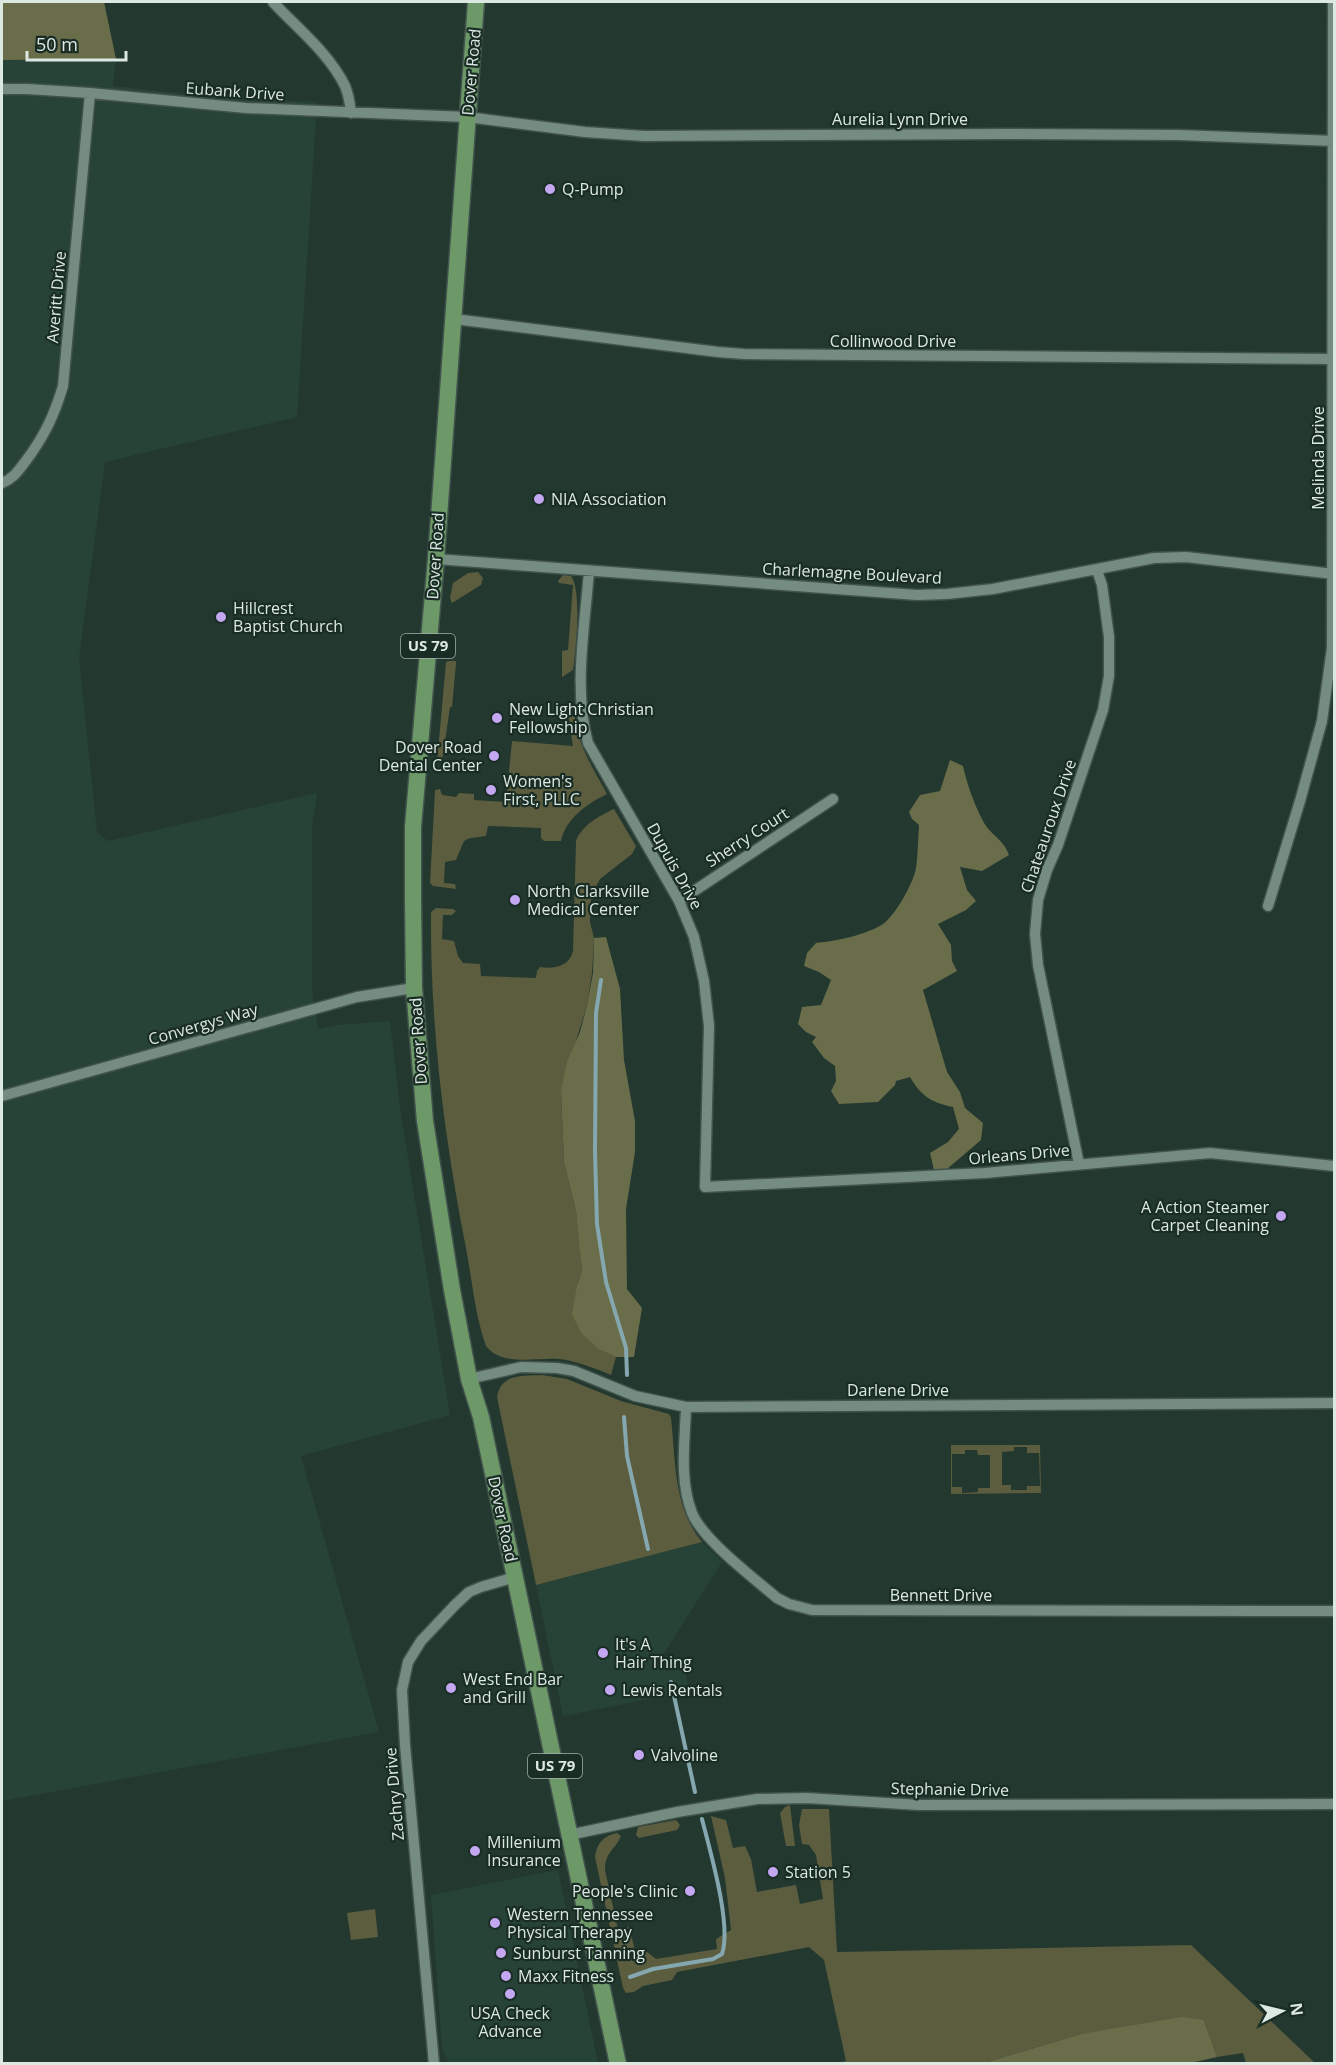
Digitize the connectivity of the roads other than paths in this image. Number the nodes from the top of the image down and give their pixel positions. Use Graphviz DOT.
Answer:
graph roads {
  1 [pos="273,2"];
  2 [pos="476,2"];
  3 [pos="1333,2"];
  4 [pos="2,89"];
  5 [pos="90,93"];
  6 [pos="351,113"];
  7 [pos="467,117"];
  8 [pos="1334,141"];
  9 [pos="454,319"];
  10 [pos="1334,359"];
  11 [pos="2,483"];
  12 [pos="436,560"];
  13 [pos="1097,570"];
  14 [pos="589,571"];
  15 [pos="1334,574"];
  16 [pos="833,799"];
  17 [pos="679,901"];
  18 [pos="1268,906"];
  19 [pos="414,988"];
  20 [pos="2,1096"];
  21 [pos="1079,1164"];
  22 [pos="1335,1166"];
  23 [pos="705,1187"];
  24 [pos="469,1378"];
  25 [pos="1335,1403"];
  26 [pos="686,1407"];
  27 [pos="515,1577"];
  28 [pos="1335,1611"];
  29 [pos="1335,1804"];
  30 [pos="569,1835"];
  31 [pos="434,2064"];
  32 [pos="618,2064"];
  1 -- 6 [label="street"];
  2 -- 7 [label="main road, Dover Road / US 79"];
  3 -- 8 [label="street, Melinda Drive"];
  4 -- 5 [label="street, Eubank Drive"];
  5 -- 6 [label="street, Eubank Drive"];
  5 -- 11 [label="street, Averitt Drive"];
  6 -- 7 [label="street, Eubank Drive"];
  7 -- 8 [label="street, Aurelia Lynn Drive"];
  7 -- 9 [label="main road, Dover Road / US 79"];
  8 -- 10 [label="street, Melinda Drive"];
  9 -- 10 [label="street, Collinwood Drive"];
  9 -- 12 [label="main road, Dover Road / US 79"];
  10 -- 15 [label="street, Melinda Drive"];
  12 -- 14 [label="street, Charlemagne Boulevard"];
  12 -- 19 [label="main road, Dover Road / US 79"];
  13 -- 14 [label="street, Charlemagne Boulevard"];
  13 -- 15 [label="street, Charlemagne Boulevard"];
  13 -- 21 [label="street, Chateauroux Drive"];
  14 -- 17 [label="street, Dupuis Drive"];
  15 -- 18 [label="street, Melinda Drive"];
  16 -- 17 [label="street, Sherry Court"];
  17 -- 23 [label="street, Dupuis Drive"];
  19 -- 20 [label="street, Convergys Way"];
  19 -- 24 [label="main road, Dover Road / US 79"];
  21 -- 22 [label="street, Orleans Drive"];
  21 -- 23 [label="street, Orleans Drive"];
  24 -- 26 [label="street, Darlene Drive"];
  24 -- 27 [label="main road, Dover Road / US 79"];
  25 -- 26 [label="street, Darlene Drive"];
  26 -- 28 [label="street, Bennett Drive"];
  27 -- 30 [label="main road, Dover Road / US 79"];
  27 -- 31 [label="street, Zachry Drive"];
  29 -- 30 [label="street, Stephanie Drive"];
  30 -- 32 [label="main road, Dover Road / US 79"];
}
